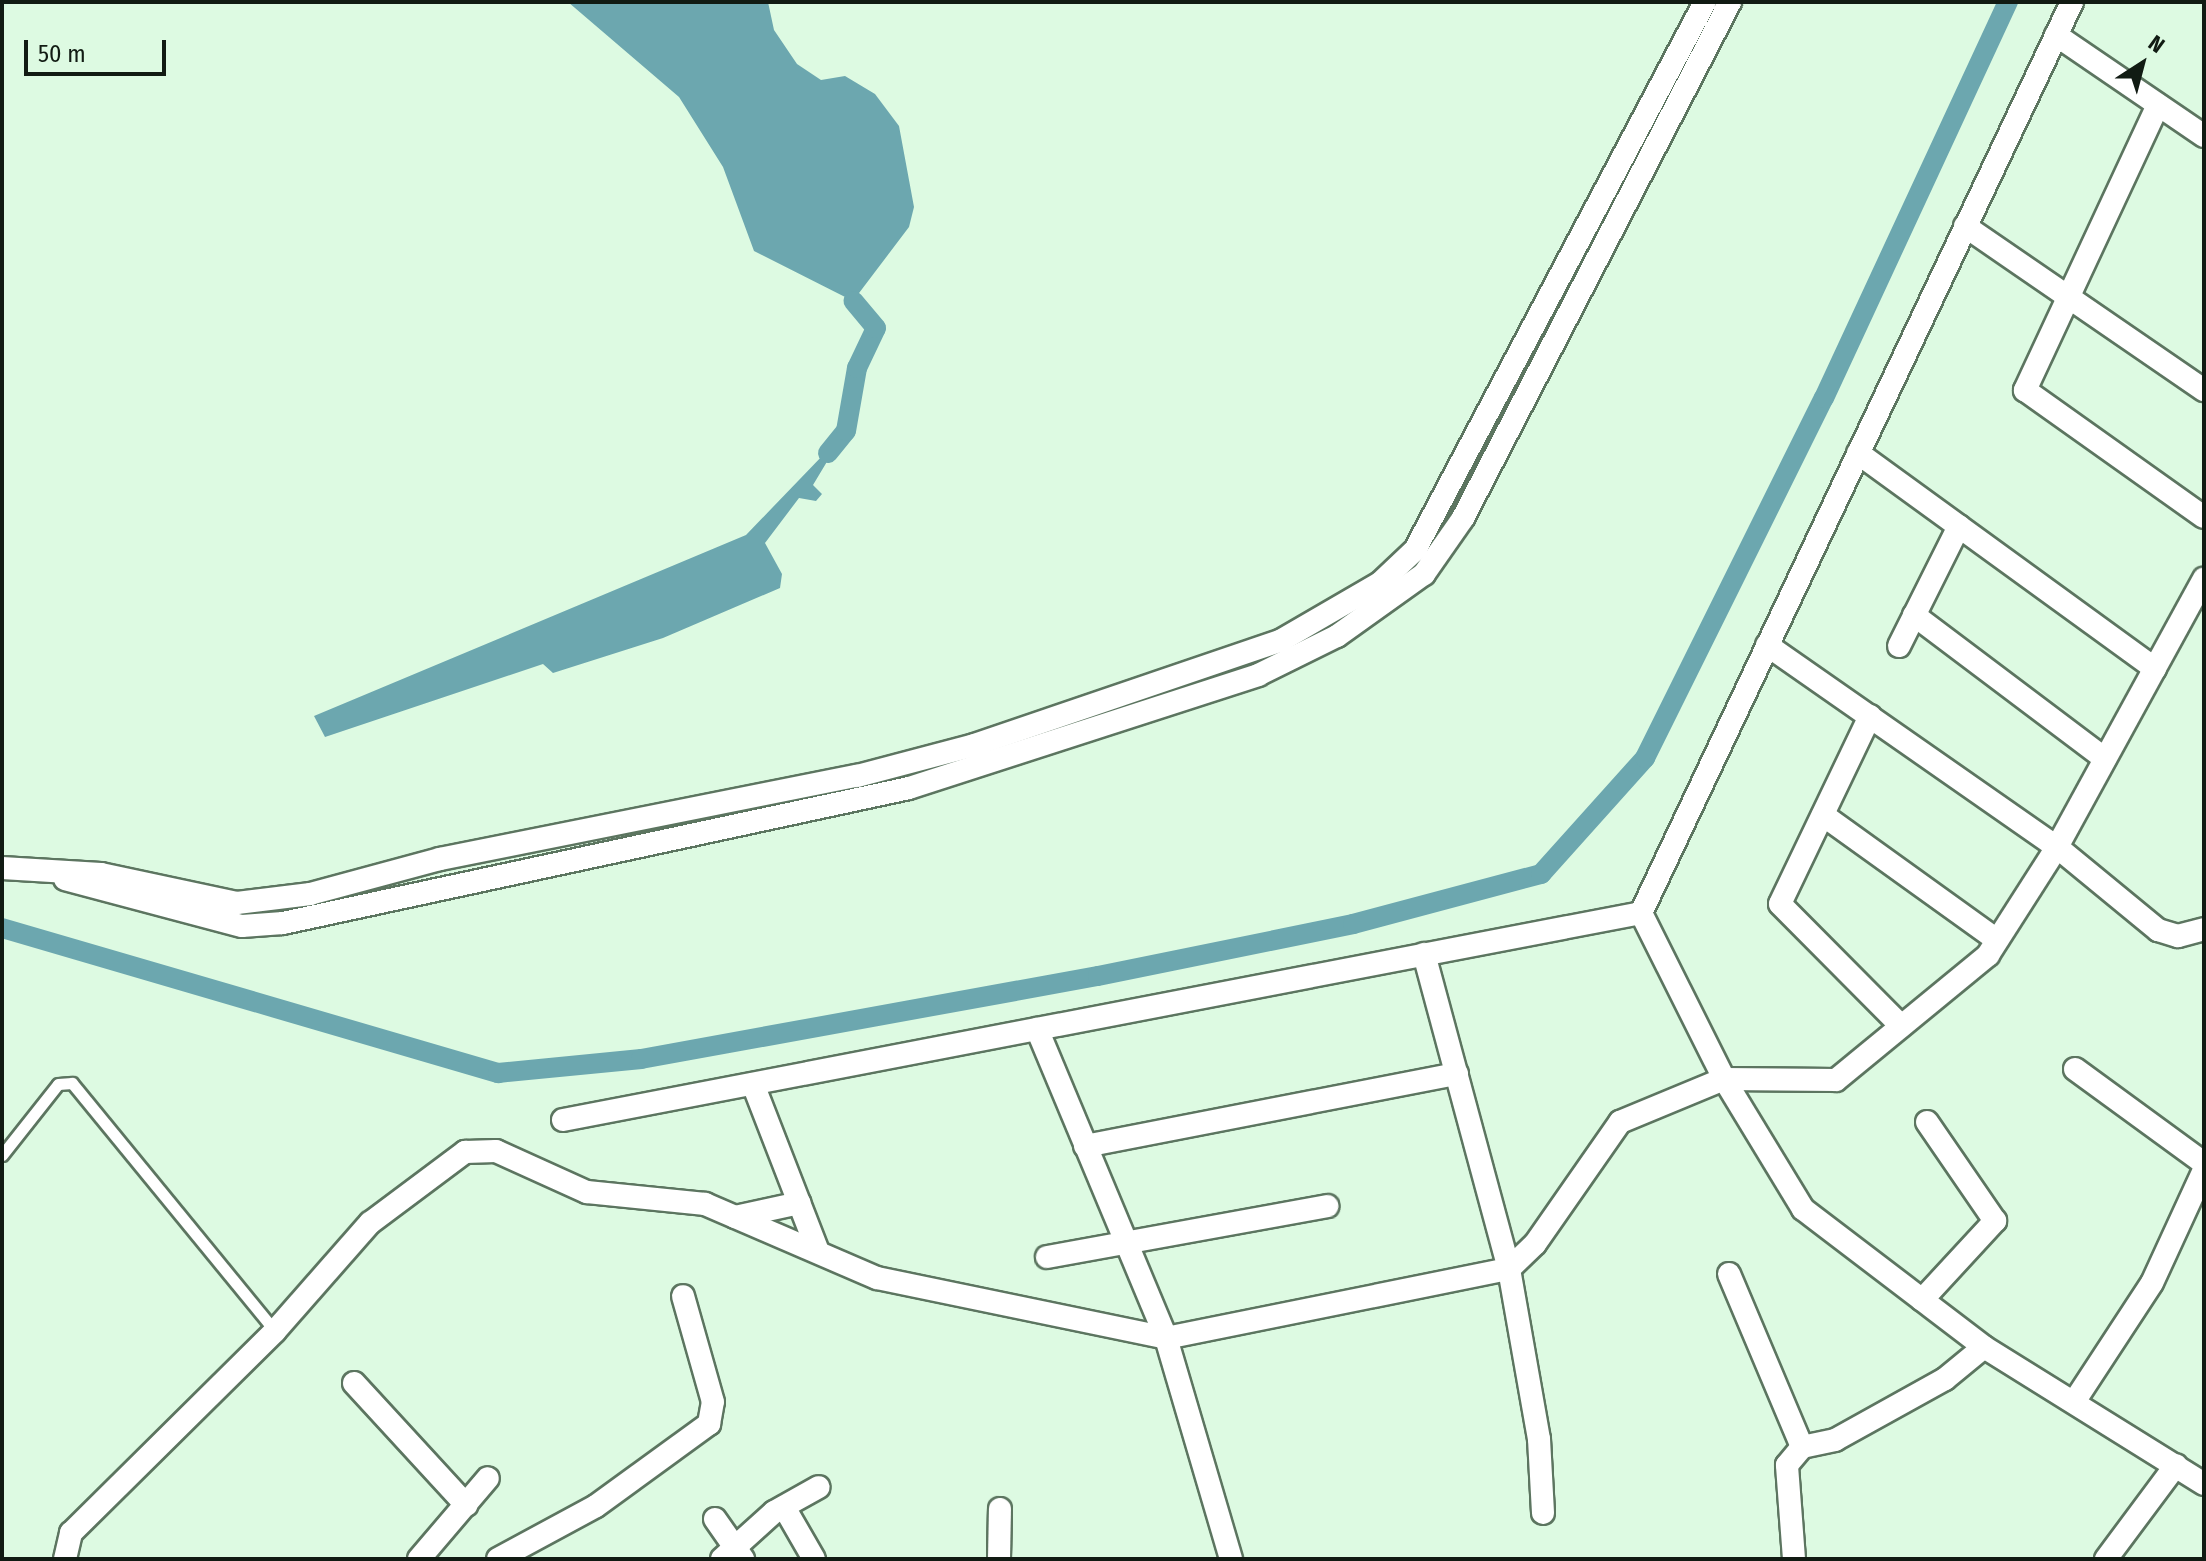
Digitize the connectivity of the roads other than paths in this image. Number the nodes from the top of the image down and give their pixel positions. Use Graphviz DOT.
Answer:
graph roads {
  1 [pos="1705,2"];
  2 [pos="1730,2"];
  3 [pos="2072,2"];
  4 [pos="2056,35"];
  5 [pos="2158,105"];
  6 [pos="2204,136"];
  7 [pos="1965,226"];
  8 [pos="2069,297"];
  9 [pos="2204,390"];
  10 [pos="1485,452"];
  11 [pos="1858,453"];
  12 [pos="2204,517"];
  13 [pos="1959,526"];
  14 [pos="2204,579"];
  15 [pos="1914,615"];
  16 [pos="1767,645"];
  17 [pos="1899,646"];
  18 [pos="2155,669"];
  19 [pos="1870,716"];
  20 [pos="990,740"];
  21 [pos="2105,759"];
  22 [pos="997,761"];
  23 [pos="1823,815"];
  24 [pos="545,839"];
  25 [pos="2057,847"];
  26 [pos="551,861"];
  27 [pos="2,868"];
  28 [pos="56,876"];
  29 [pos="1641,913"];
  30 [pos="2204,929"];
  31 [pos="1997,940"];
  32 [pos="1424,954"];
  33 [pos="1901,1026"];
  34 [pos="1037,1029"];
  35 [pos="2075,1069"];
  36 [pos="1457,1074"];
  37 [pos="1724,1079"];
  38 [pos="753,1084"];
  39 [pos="563,1120"];
  40 [pos="1927,1122"];
  41 [pos="1085,1146"];
  42 [pos="2,1155"];
  43 [pos="2204,1163"];
  44 [pos="2204,1170"];
  45 [pos="799,1203"];
  46 [pos="1327,1206"];
  47 [pos="735,1217"];
  48 [pos="1126,1243"];
  49 [pos="818,1252"];
  50 [pos="1047,1257"];
  51 [pos="1509,1269"];
  52 [pos="1729,1274"];
  53 [pos="683,1296"];
  54 [pos="1922,1300"];
  55 [pos="275,1331"];
  56 [pos="1166,1338"];
  57 [pos="1984,1347"];
  58 [pos="354,1383"];
  59 [pos="2074,1402"];
  60 [pos="1802,1447"];
  61 [pos="2176,1465"];
  62 [pos="488,1478"];
  63 [pos="2204,1484"];
  64 [pos="819,1487"];
  65 [pos="466,1505"];
  66 [pos="784,1507"];
  67 [pos="1000,1509"];
  68 [pos="1543,1513"];
  69 [pos="715,1519"];
  70 [pos="733,1555"];
  71 [pos="65,1559"];
  72 [pos="419,1559"];
  73 [pos="498,1559"];
  74 [pos="814,1559"];
  75 [pos="999,1559"];
  76 [pos="1231,1559"];
  77 [pos="1794,1559"];
  78 [pos="2106,1559"];
  1 -- 10 [label="street"];
  2 -- 10 [label="street"];
  3 -- 4 [label="street"];
  4 -- 5 [label="street"];
  4 -- 7 [label="street"];
  5 -- 6 [label="street"];
  5 -- 8 [label="street"];
  7 -- 8 [label="street"];
  7 -- 11 [label="street"];
  8 -- 9 [label="street"];
  8 -- 12 [label="street"];
  10 -- 20 [label="street"];
  10 -- 22 [label="street"];
  11 -- 13 [label="street"];
  11 -- 16 [label="street"];
  13 -- 15 [label="street"];
  13 -- 18 [label="street"];
  14 -- 18 [label="street"];
  15 -- 17 [label="street"];
  15 -- 21 [label="street"];
  16 -- 19 [label="street"];
  16 -- 29 [label="street"];
  18 -- 21 [label="street"];
  19 -- 23 [label="street"];
  19 -- 25 [label="street"];
  20 -- 22 [label="street"];
  20 -- 24 [label="street"];
  21 -- 25 [label="street"];
  22 -- 26 [label="street"];
  23 -- 31 [label="street"];
  23 -- 33 [label="street"];
  24 -- 26 [label="street"];
  24 -- 28 [label="street"];
  25 -- 30 [label="street"];
  25 -- 31 [label="street"];
  26 -- 28 [label="street"];
  27 -- 28 [label="street"];
  29 -- 32 [label="street"];
  29 -- 37 [label="street"];
  31 -- 33 [label="street"];
  32 -- 34 [label="street"];
  32 -- 36 [label="street"];
  33 -- 37 [label="street"];
  34 -- 38 [label="street"];
  34 -- 41 [label="street"];
  35 -- 43 [label="street"];
  36 -- 41 [label="street"];
  36 -- 51 [label="street"];
  37 -- 51 [label="street"];
  37 -- 54 [label="street"];
  38 -- 39 [label="street"];
  38 -- 45 [label="street"];
  40 -- 54 [label="street"];
  41 -- 48 [label="street"];
  42 -- 55 [label="lane"];
  44 -- 59 [label="street"];
  45 -- 47 [label="street"];
  45 -- 49 [label="street"];
  46 -- 48 [label="street"];
  47 -- 49 [label="street"];
  47 -- 55 [label="street"];
  48 -- 50 [label="street"];
  48 -- 56 [label="street"];
  49 -- 56 [label="street"];
  51 -- 56 [label="street"];
  51 -- 68 [label="street"];
  52 -- 60 [label="street"];
  53 -- 73 [label="street"];
  54 -- 57 [label="street"];
  55 -- 71 [label="street"];
  56 -- 76 [label="street"];
  57 -- 59 [label="street"];
  57 -- 60 [label="street"];
  58 -- 65 [label="street"];
  59 -- 61 [label="street"];
  60 -- 77 [label="street"];
  61 -- 63 [label="street"];
  61 -- 78 [label="street"];
  62 -- 65 [label="street"];
  64 -- 66 [label="street"];
  65 -- 72 [label="street"];
  66 -- 70 [label="street"];
  66 -- 74 [label="street"];
  67 -- 75 [label="street"];
  69 -- 70 [label="street"];
}
